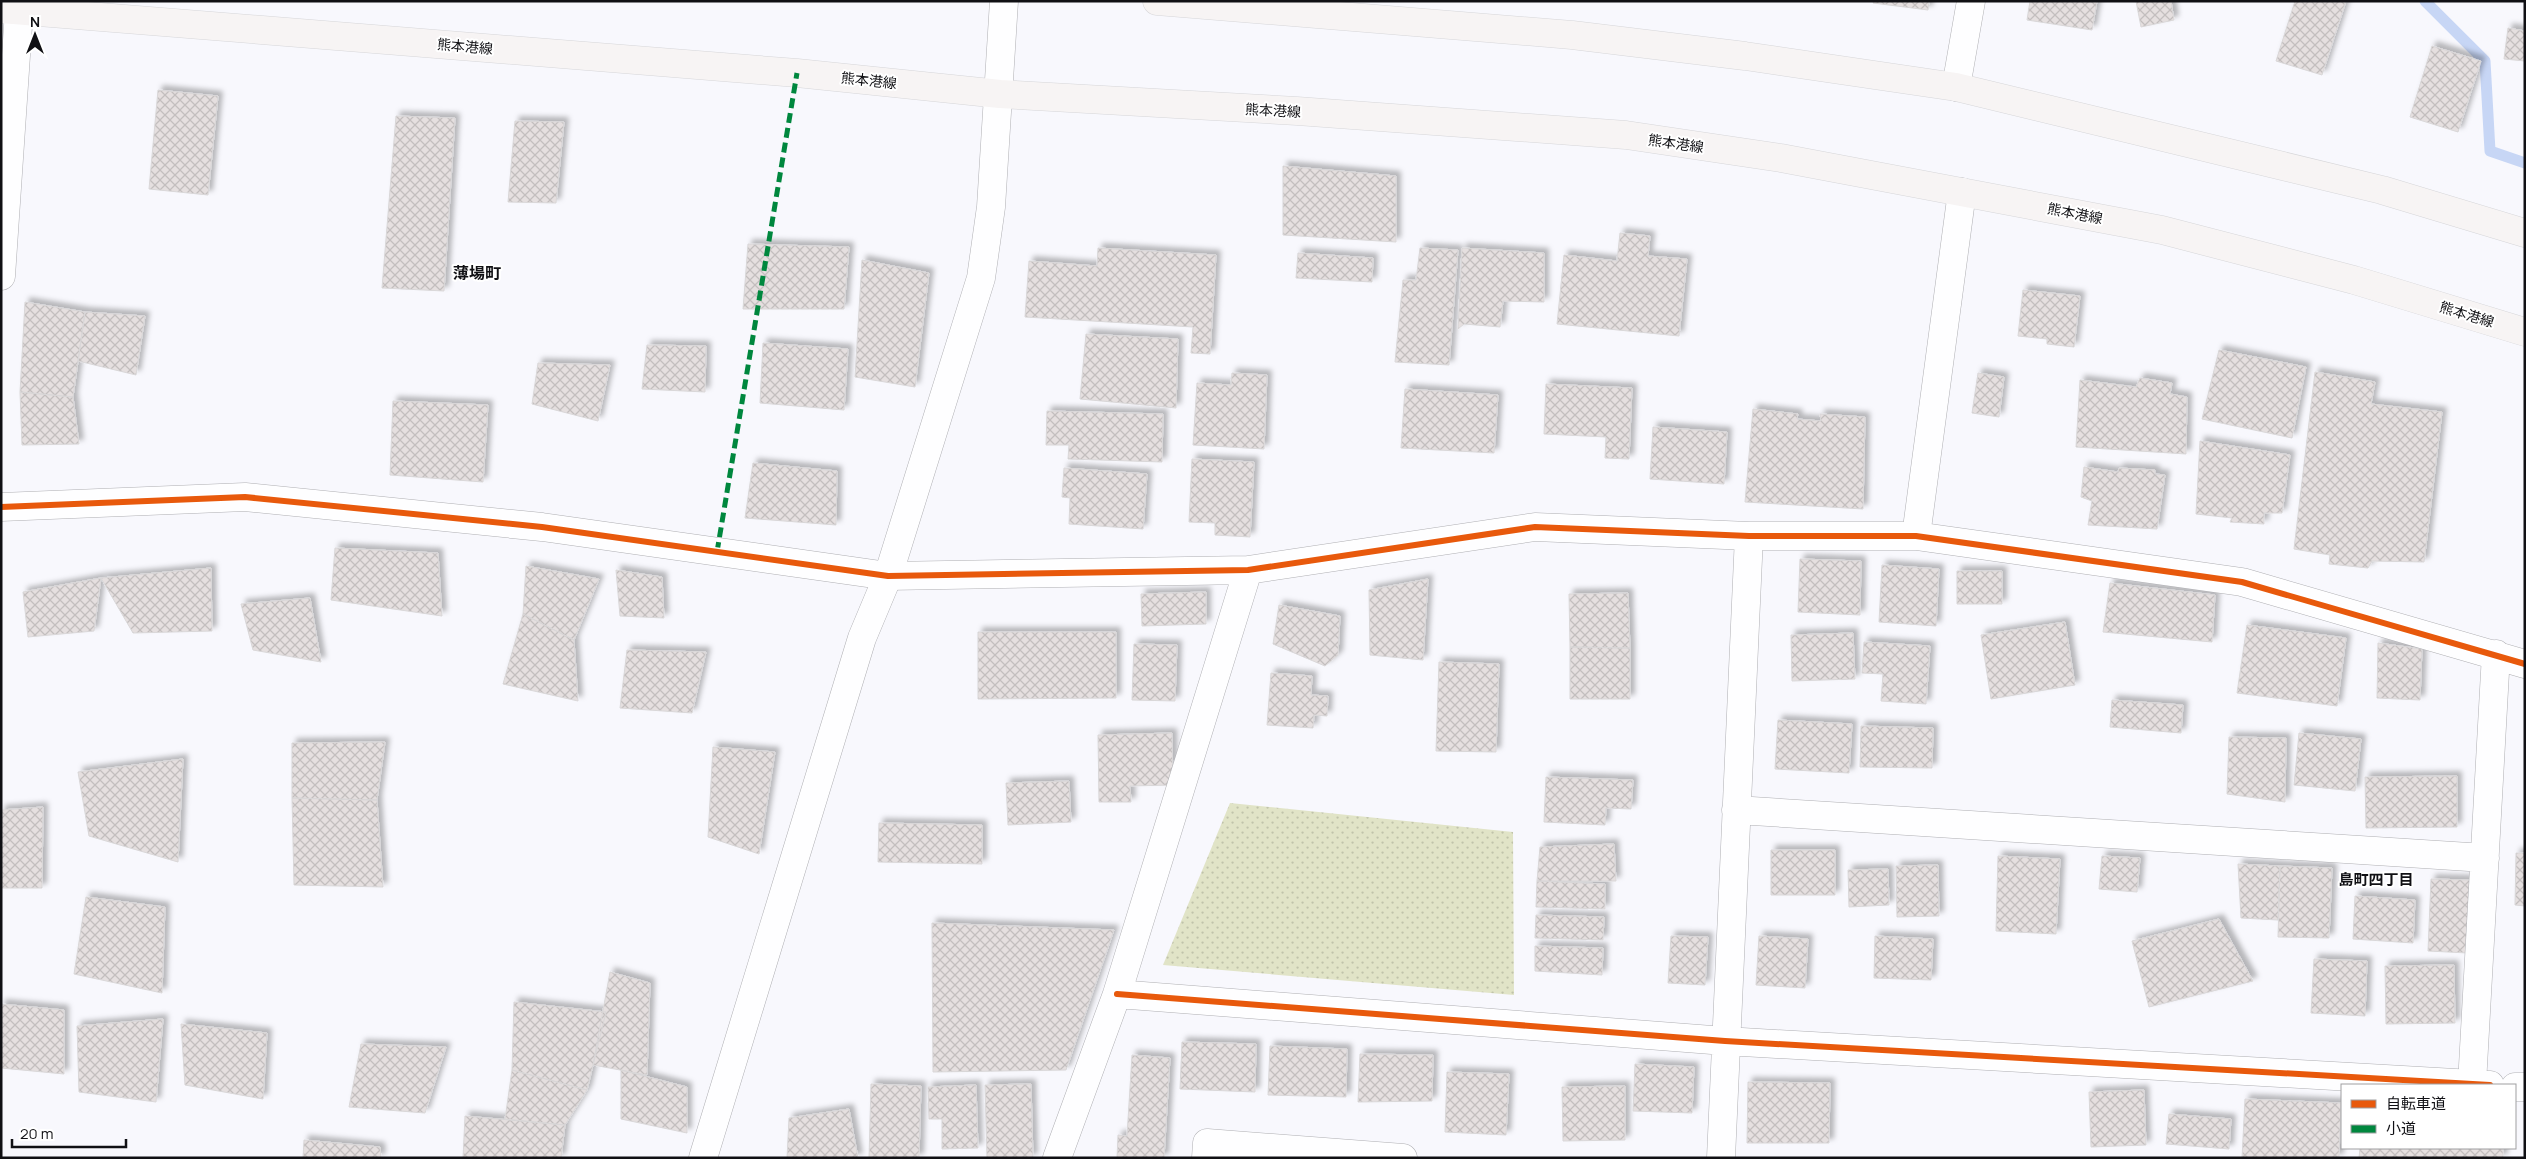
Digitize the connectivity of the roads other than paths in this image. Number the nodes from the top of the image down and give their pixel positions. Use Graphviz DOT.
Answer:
graph roads {
  1 [pos="1004,1"];
  2 [pos="1157,1"];
  3 [pos="1971,1"];
  4 [pos="13,7"];
  5 [pos="1956,87"];
  6 [pos="1000,94"];
  7 [pos="1962,192"];
  8 [pos="2525,233"];
  9 [pos="1,276"];
  10 [pos="2525,332"];
  11 [pos="1,507"];
  12 [pos="1749,536"];
  13 [pos="1916,536"];
  14 [pos="1248,570"];
  15 [pos="888,576"];
  16 [pos="2496,654"];
  17 [pos="2525,664"];
  18 [pos="1736,810"];
  19 [pos="2484,858"];
  20 [pos="1117,994"];
  21 [pos="1726,1041"];
  22 [pos="2464,1084"];
  23 [pos="2481,1084"];
  24 [pos="703,1158"];
  25 [pos="1057,1158"];
  26 [pos="1206,1158"];
  27 [pos="1403,1158"];
  28 [pos="1721,1158"];
  1 -- 6 [label="street"];
  2 -- 5 [label="main road"];
  3 -- 5 [label="street"];
  4 -- 6 [label="main road, 熊本港線"];
  4 -- 9 [label="street"];
  5 -- 8 [label="main road"];
  6 -- 7 [label="main road, 熊本港線"];
  6 -- 15 [label="street"];
  7 -- 10 [label="main road, 熊本港線"];
  7 -- 13 [label="street"];
  11 -- 15 [label="street"];
  12 -- 13 [label="street"];
  12 -- 14 [label="street"];
  12 -- 18 [label="street"];
  13 -- 16 [label="street"];
  14 -- 15 [label="street"];
  14 -- 20 [label="street"];
  15 -- 24 [label="street"];
  16 -- 17 [label="street"];
  16 -- 19 [label="street"];
  18 -- 19 [label="street"];
  18 -- 21 [label="street"];
  19 -- 23 [label="street"];
  20 -- 21 [label="street"];
  20 -- 25 [label="street"];
  21 -- 22 [label="street"];
  21 -- 28 [label="street"];
  26 -- 27 [label="street"];
}
